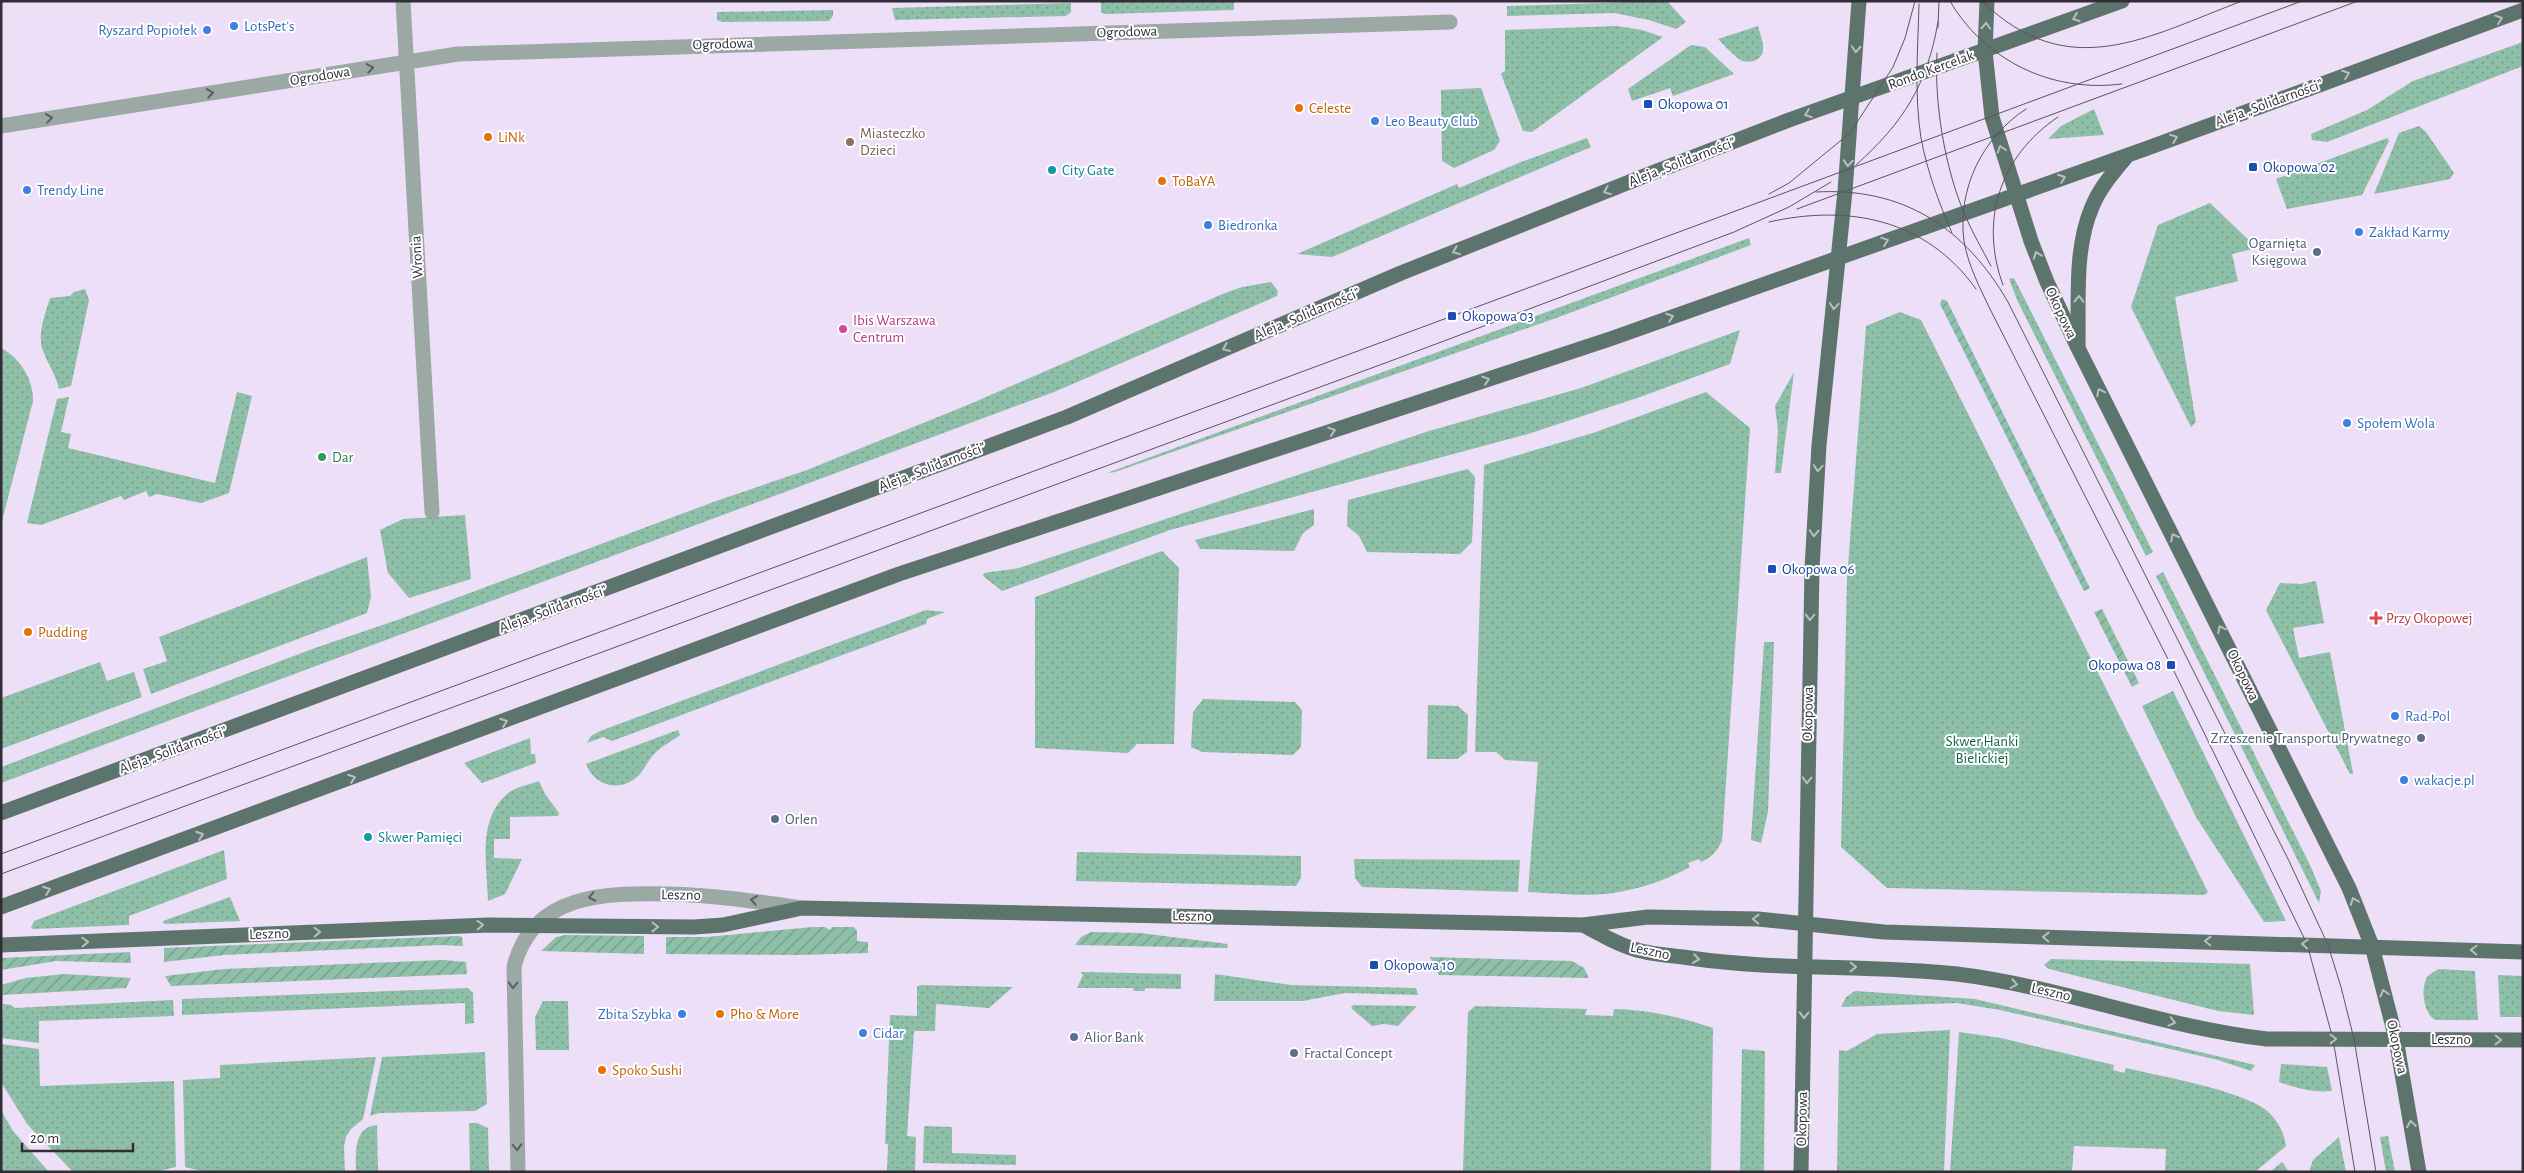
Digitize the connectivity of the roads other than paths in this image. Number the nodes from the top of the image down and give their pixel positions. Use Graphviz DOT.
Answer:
graph roads {
  1 [pos="403,1"];
  2 [pos="1859,1"];
  3 [pos="1987,1"];
  4 [pos="2122,1"];
  5 [pos="2523,10"];
  6 [pos="1450,22"];
  7 [pos="1985,51"];
  8 [pos="406,62"];
  9 [pos="1854,97"];
  10 [pos="1,126"];
  11 [pos="2128,155"];
  12 [pos="2016,195"];
  13 [pos="1839,258"];
  14 [pos="2078,348"];
  15 [pos="432,512"];
  16 [pos="1,814"];
  17 [pos="1,907"];
  18 [pos="802,908"];
  19 [pos="1804,923"];
  20 [pos="536,925"];
  21 [pos="1583,925"];
  22 [pos="1,946"];
  23 [pos="2372,946"];
  24 [pos="2523,952"];
  25 [pos="1804,966"];
  26 [pos="2396,1039"];
  27 [pos="2523,1040"];
  28 [pos="518,1172"];
  29 [pos="1801,1172"];
  30 [pos="2420,1172"];
  1 -- 8 [label="street, Wronia"];
  2 -- 9 [label="main road, one-way"];
  7 -- 3 [label="main road, one-way"];
  4 -- 7 [label="main road, one-way"];
  11 -- 5 [label="main road, Aleja „Solidarności”, one-way"];
  6 -- 8 [label="street, Ogrodowa"];
  7 -- 9 [label="main road, Rondo Kercelak"];
  12 -- 7 [label="main road, Rondo Kercelak, one-way"];
  10 -- 8 [label="street, Ogrodowa, one-way"];
  8 -- 15 [label="street, Wronia"];
  9 -- 13 [label="main road, one-way"];
  9 -- 16 [label="main road, Aleja „Solidarności”, one-way"];
  12 -- 11 [label="main road, Aleja „Solidarności”, one-way"];
  14 -- 11 [label="main road, one-way"];
  13 -- 12 [label="main road, one-way"];
  14 -- 12 [label="main road, Okopowa, one-way"];
  17 -- 13 [label="main road, one-way"];
  13 -- 19 [label="main road, Okopowa, one-way"];
  23 -- 14 [label="main road, Okopowa, one-way"];
  20 -- 18 [label="main road, Leszno, one-way"];
  18 -- 20 [label="street, Leszno, one-way"];
  18 -- 21 [label="main road, Leszno"];
  19 -- 21 [label="main road, Leszno, one-way"];
  23 -- 19 [label="main road, Leszno, one-way"];
  19 -- 25 [label="main road, Okopowa"];
  22 -- 20 [label="main road, Leszno, one-way"];
  20 -- 28 [label="street, one-way"];
  21 -- 25 [label="main road, Leszno, one-way"];
  24 -- 23 [label="main road, Leszno, one-way"];
  26 -- 23 [label="main road, Okopowa, one-way"];
  25 -- 26 [label="main road, Leszno, one-way"];
  25 -- 29 [label="main road, Okopowa, one-way"];
  26 -- 27 [label="main road, Leszno, one-way"];
  30 -- 26 [label="main road, Okopowa, one-way"];
}
